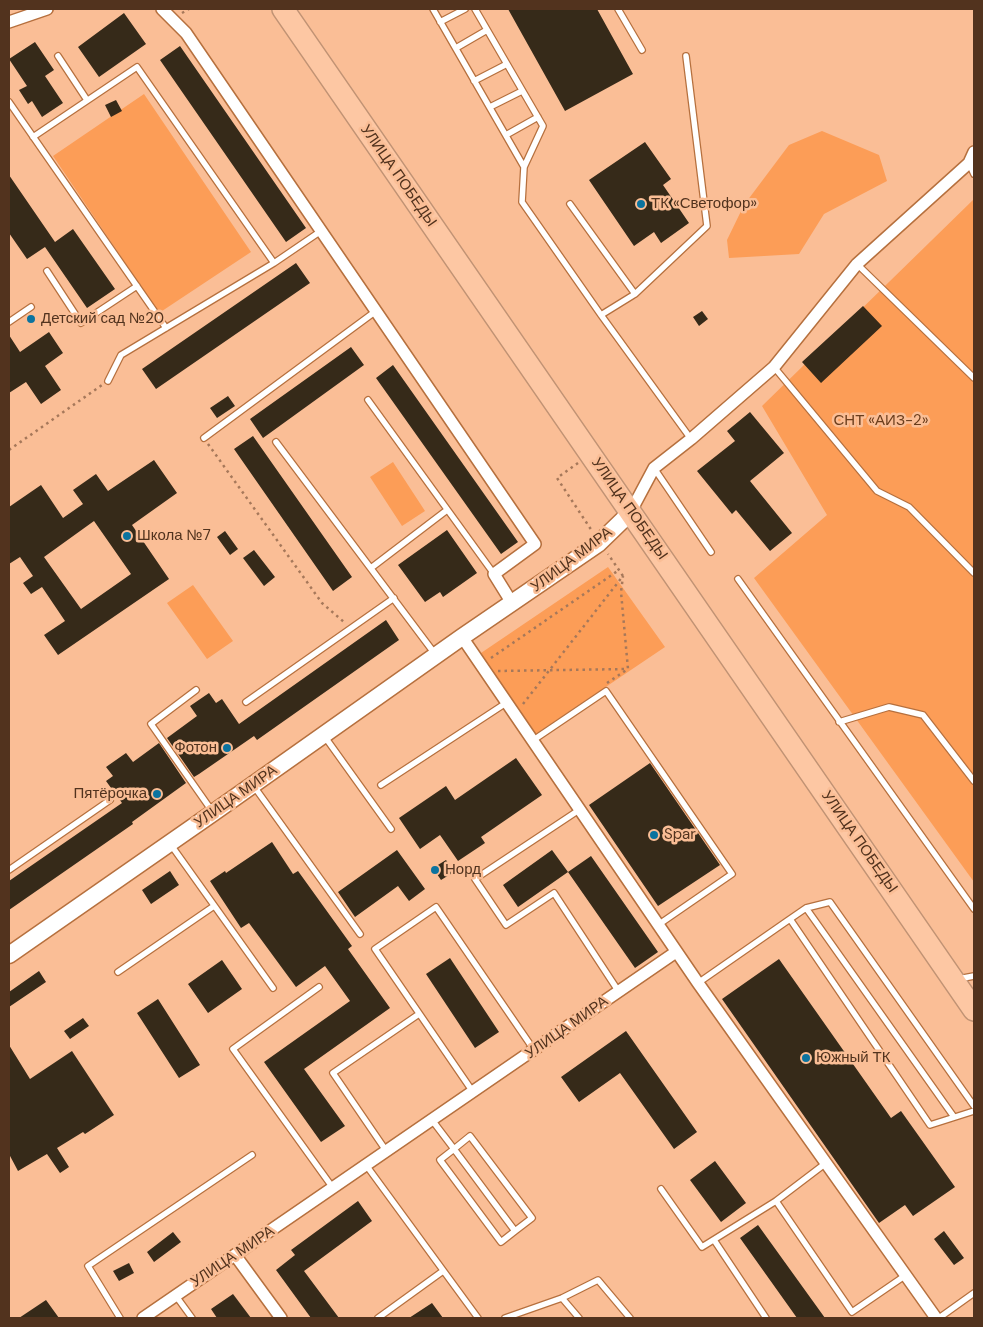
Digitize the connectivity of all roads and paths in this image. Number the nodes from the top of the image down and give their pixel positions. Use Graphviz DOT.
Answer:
graph roads {
  1 [pos="47,9"];
  2 [pos="162,9"];
  3 [pos="283,9"];
  4 [pos="433,9"];
  5 [pos="465,9"];
  6 [pos="475,9"];
  7 [pos="618,9"];
  8 [pos="9,22"];
  9 [pos="440,22"];
  10 [pos="487,30"];
  11 [pos="456,48"];
  12 [pos="642,50"];
  13 [pos="58,56"];
  14 [pos="686,56"];
  15 [pos="507,64"];
  16 [pos="474,80"];
  17 [pos="522,91"];
  18 [pos="87,100"];
  19 [pos="9,102"];
  20 [pos="490,107"];
  21 [pos="538,117"];
  22 [pos="506,135"];
  23 [pos="33,137"];
  24 [pos="974,152"];
  25 [pos="524,167"];
  26 [pos="972,169"];
  27 [pos="570,204"];
  28 [pos="321,231"];
  29 [pos="274,263"];
  30 [pos="857,264"];
  31 [pos="47,271"];
  32 [pos="137,286"];
  33 [pos="635,294"];
  34 [pos="31,308"];
  35 [pos="376,312"];
  36 [pos="601,315"];
  37 [pos="9,322"];
  38 [pos="166,328"];
  39 [pos="774,367"];
  40 [pos="974,378"];
  41 [pos="108,381"];
  42 [pos="368,400"];
  43 [pos="204,438"];
  44 [pos="691,439"];
  45 [pos="276,442"];
  46 [pos="9,450"];
  47 [pos="654,468"];
  48 [pos="447,510"];
  49 [pos="630,513"];
  50 [pos="712,552"];
  51 [pos="371,568"];
  52 [pos="619,570"];
  53 [pos="974,573"];
  54 [pos="494,574"];
  55 [pos="623,576"];
  56 [pos="738,579"];
  57 [pos="394,598"];
  58 [pos="512,603"];
  59 [pos="350,628"];
  60 [pos="462,638"];
  61 [pos="437,655"];
  62 [pos="487,660"];
  63 [pos="628,668"];
  64 [pos="499,679"];
  65 [pos="604,685"];
  66 [pos="196,690"];
  67 [pos="246,702"];
  68 [pos="506,703"];
  69 [pos="840,722"];
  70 [pos="324,735"];
  71 [pos="532,741"];
  72 [pos="974,781"];
  73 [pos="253,785"];
  74 [pos="381,785"];
  75 [pos="110,800"];
  76 [pos="579,810"];
  77 [pos="214,813"];
  78 [pos="391,828"];
  79 [pos="170,843"];
  80 [pos="9,870"];
  81 [pos="214,906"];
  82 [pos="806,908"];
  83 [pos="974,909"];
  84 [pos="790,919"];
  85 [pos="658,925"];
  86 [pos="360,934"];
  87 [pos="676,952"];
  88 [pos="9,955"];
  89 [pos="118,972"];
  90 [pos="974,976"];
  91 [pos="954,980"];
  92 [pos="698,983"];
  93 [pos="319,987"];
  94 [pos="273,988"];
  95 [pos="619,992"];
  96 [pos="974,1010"];
  97 [pos="419,1014"];
  98 [pos="534,1050"];
  99 [pos="473,1092"];
  100 [pos="974,1106"];
  101 [pos="974,1111"];
  102 [pos="954,1117"];
  103 [pos="432,1120"];
  104 [pos="454,1149"];
  105 [pos="387,1152"];
  106 [pos="252,1155"];
  107 [pos="826,1162"];
  108 [pos="366,1165"];
  109 [pos="333,1188"];
  110 [pos="661,1189"];
  111 [pos="776,1201"];
  112 [pos="515,1231"];
  113 [pos="714,1240"];
  114 [pos="235,1255"];
  115 [pos="444,1271"];
  116 [pos="906,1275"];
  117 [pos="974,1293"];
  118 [pos="176,1296"];
  119 [pos="562,1298"];
  120 [pos="120,1318"];
  121 [pos="143,1318"];
  122 [pos="192,1318"];
  123 [pos="281,1318"];
  124 [pos="378,1318"];
  125 [pos="478,1318"];
  126 [pos="505,1318"];
  127 [pos="579,1318"];
  128 [pos="630,1318"];
  129 [pos="766,1318"];
  130 [pos="938,1318"];
  1 -- 8 [label="street"];
  2 -- 28 [label="street"];
  3 -- 49 [label="highway, УЛИЦА ПОБЕДЫ"];
  4 -- 9 [label="lane"];
  5 -- 9 [label="lane"];
  6 -- 10 [label="lane"];
  7 -- 12 [label="lane"];
  9 -- 11 [label="lane"];
  10 -- 11 [label="lane"];
  10 -- 15 [label="lane"];
  11 -- 16 [label="lane"];
  13 -- 18 [label="lane"];
  14 -- 33 [label="lane"];
  15 -- 16 [label="lane"];
  15 -- 17 [label="lane"];
  16 -- 20 [label="lane"];
  17 -- 20 [label="lane"];
  17 -- 21 [label="lane"];
  18 -- 23 [label="lane"];
  18 -- 29 [label="lane"];
  19 -- 23 [label="lane"];
  20 -- 22 [label="lane"];
  21 -- 22 [label="lane"];
  21 -- 25 [label="lane"];
  22 -- 25 [label="lane"];
  23 -- 32 [label="lane"];
  24 -- 26 [label="street"];
  25 -- 36 [label="lane"];
  26 -- 30 [label="street"];
  27 -- 33 [label="lane"];
  28 -- 29 [label="lane"];
  28 -- 35 [label="street"];
  29 -- 38 [label="lane"];
  30 -- 39 [label="street"];
  30 -- 40 [label="lane"];
  31 -- 32 [label="lane"];
  32 -- 38 [label="lane"];
  33 -- 36 [label="lane"];
  34 -- 37 [label="lane"];
  35 -- 43 [label="lane"];
  35 -- 54 [label="street"];
  36 -- 44 [label="lane"];
  38 -- 41 [label="lane"];
  39 -- 44 [label="street"];
  39 -- 53 [label="lane"];
  41 -- 46 [label="path"];
  42 -- 48 [label="lane"];
  43 -- 59 [label="path"];
  44 -- 47 [label="street"];
  45 -- 51 [label="lane"];
  47 -- 49 [label="street"];
  47 -- 50 [label="lane"];
  48 -- 51 [label="lane"];
  48 -- 54 [label="lane"];
  49 -- 58 [label="street, УЛИЦА МИРА"];
  49 -- 91 [label="highway, УЛИЦА ПОБЕДЫ"];
  51 -- 57 [label="lane"];
  52 -- 62 [label="path"];
  54 -- 58 [label="street"];
  55 -- 63 [label="path"];
  56 -- 69 [label="lane"];
  57 -- 59 [label="lane"];
  57 -- 61 [label="lane"];
  58 -- 60 [label="street, УЛИЦА МИРА"];
  59 -- 67 [label="lane"];
  60 -- 61 [label="street, УЛИЦА МИРА"];
  60 -- 68 [label="street"];
  61 -- 70 [label="street, УЛИЦА МИРА"];
  63 -- 64 [label="path"];
  63 -- 65 [label="path"];
  66 -- 77 [label="lane"];
  68 -- 71 [label="street"];
  68 -- 74 [label="lane"];
  69 -- 72 [label="lane"];
  69 -- 83 [label="lane"];
  70 -- 73 [label="street, УЛИЦА МИРА"];
  70 -- 78 [label="lane"];
  71 -- 76 [label="street"];
  71 -- 85 [label="lane"];
  73 -- 77 [label="street, УЛИЦА МИРА"];
  73 -- 86 [label="lane"];
  75 -- 80 [label="lane"];
  76 -- 85 [label="street"];
  76 -- 95 [label="lane"];
  77 -- 79 [label="street, УЛИЦА МИРА"];
  79 -- 81 [label="lane"];
  79 -- 88 [label="street, УЛИЦА МИРА"];
  81 -- 89 [label="lane"];
  81 -- 94 [label="lane"];
  82 -- 84 [label="lane"];
  82 -- 100 [label="lane"];
  82 -- 102 [label="lane"];
  84 -- 92 [label="lane"];
  84 -- 102 [label="lane"];
  85 -- 87 [label="street"];
  87 -- 92 [label="street"];
  87 -- 95 [label="street, УЛИЦА МИРА"];
  90 -- 91 [label="lane"];
  91 -- 96 [label="highway, УЛИЦА ПОБЕДЫ"];
  92 -- 107 [label="street"];
  93 -- 109 [label="lane"];
  95 -- 98 [label="street, УЛИЦА МИРА"];
  97 -- 98 [label="lane"];
  97 -- 99 [label="lane"];
  97 -- 105 [label="lane"];
  98 -- 99 [label="street, УЛИЦА МИРА"];
  99 -- 103 [label="street, УЛИЦА МИРА"];
  101 -- 102 [label="lane"];
  103 -- 104 [label="lane"];
  103 -- 105 [label="street, УЛИЦА МИРА"];
  104 -- 112 [label="lane"];
  104 -- 112 [label="lane"];
  104 -- 112 [label="lane"];
  105 -- 108 [label="street, УЛИЦА МИРА"];
  106 -- 120 [label="lane"];
  107 -- 111 [label="lane"];
  107 -- 116 [label="street"];
  108 -- 109 [label="street, УЛИЦА МИРА"];
  108 -- 115 [label="lane"];
  109 -- 114 [label="street, УЛИЦА МИРА"];
  110 -- 113 [label="lane"];
  111 -- 113 [label="lane"];
  111 -- 116 [label="lane"];
  113 -- 129 [label="lane"];
  114 -- 118 [label="street, УЛИЦА МИРА"];
  114 -- 123 [label="street"];
  115 -- 124 [label="lane"];
  115 -- 125 [label="lane"];
  116 -- 130 [label="street"];
  117 -- 130 [label="lane"];
  118 -- 121 [label="street, УЛИЦА МИРА"];
  118 -- 122 [label="lane"];
  119 -- 126 [label="lane"];
  119 -- 127 [label="lane"];
  119 -- 128 [label="lane"];
}
